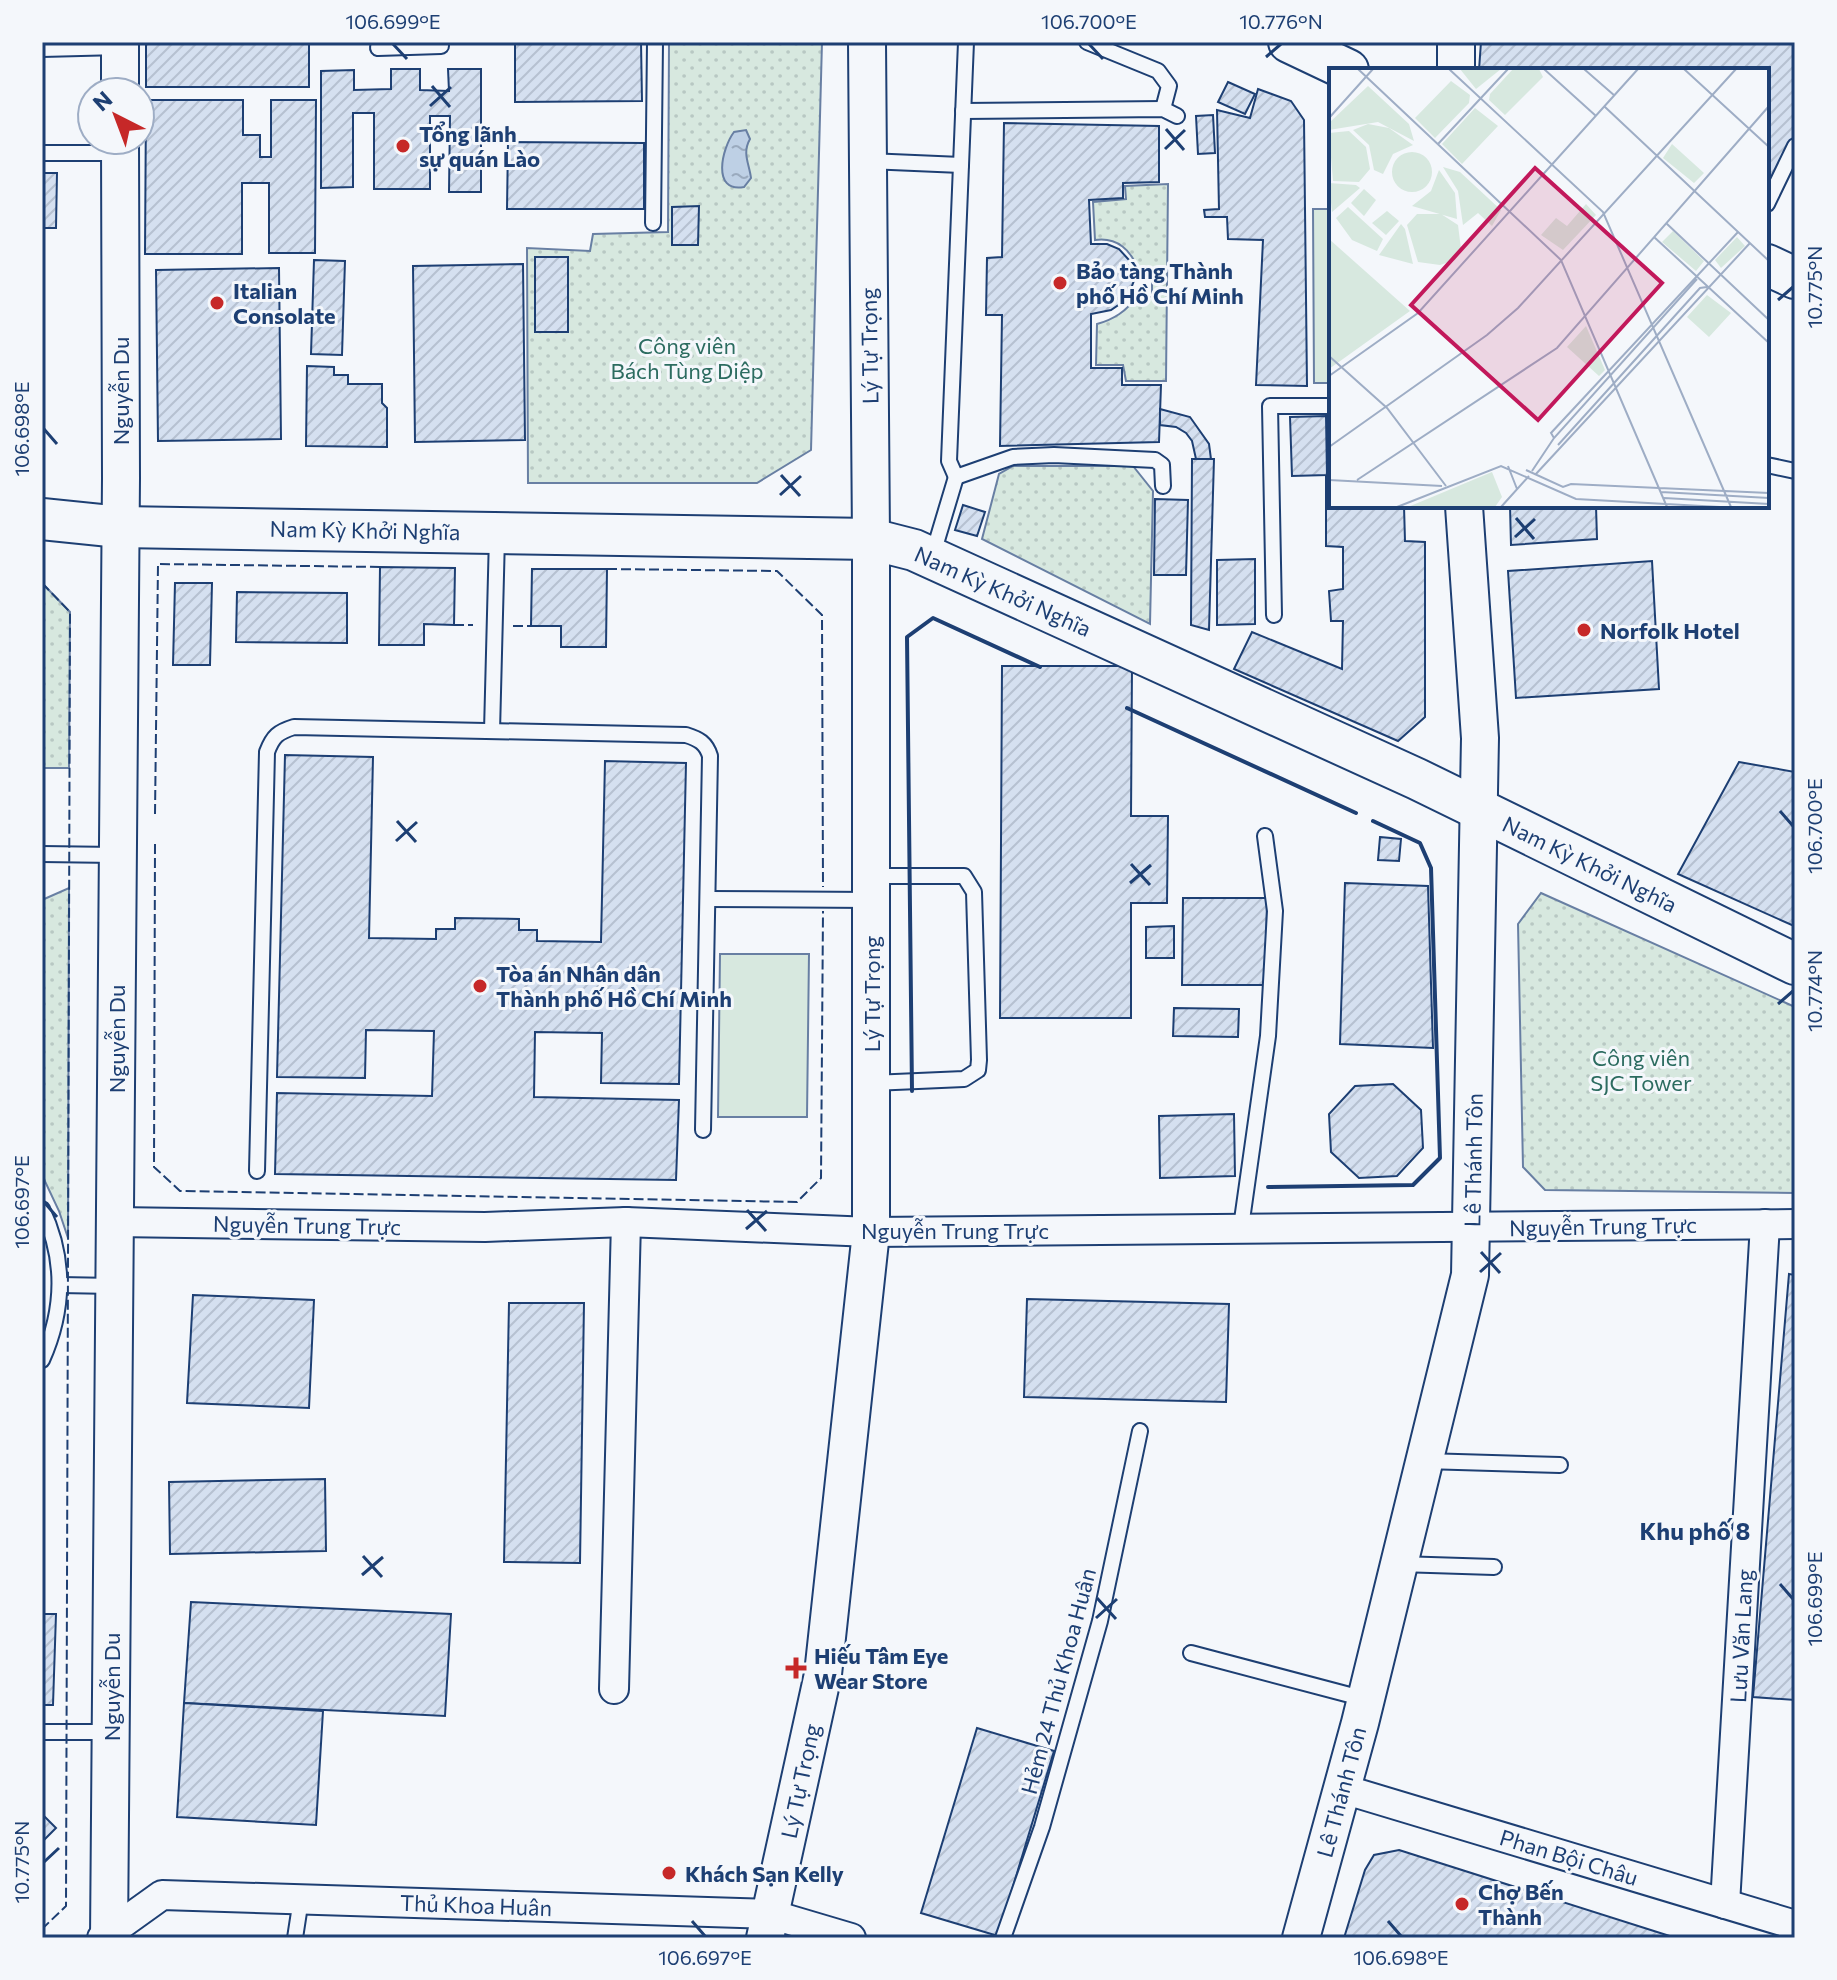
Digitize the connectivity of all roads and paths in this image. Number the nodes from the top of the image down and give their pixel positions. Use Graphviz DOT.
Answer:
graph roads {
  1 [pos="379,42"];
  2 [pos="441,42"];
  3 [pos="655,42"];
  4 [pos="867,42"];
  5 [pos="966,42"];
  6 [pos="1087,42"];
  7 [pos="1289,42"];
  8 [pos="1456,42"];
  9 [pos="120,44"];
  10 [pos="42,49"];
  11 [pos="1344,68"];
  12 [pos="1456,68"];
  13 [pos="120,76"];
  14 [pos="963,111"];
  15 [pos="1795,146"];
  16 [pos="76,150"];
  17 [pos="42,153"];
  18 [pos="120,156"];
  19 [pos="868,161"];
  20 [pos="961,165"];
  21 [pos="1769,200"];
  22 [pos="653,223"];
  23 [pos="1769,266"];
  24 [pos="1795,278"];
  25 [pos="1329,406"];
  26 [pos="1769,465"];
  27 [pos="1795,471"];
  28 [pos="956,477"];
  29 [pos="1163,486"];
  30 [pos="1464,508"];
  31 [pos="42,519"];
  32 [pos="120,527"];
  33 [pos="497,531"];
  34 [pos="871,539"];
  35 [pos="932,558"];
  36 [pos="1274,615"];
  37 [pos="492,731"];
  38 [pos="1477,808"];
  39 [pos="1265,836"];
  40 [pos="42,854"];
  41 [pos="117,855"];
  42 [pos="871,888"];
  43 [pos="708,899"];
  44 [pos="1795,964"];
  45 [pos="872,1083"];
  46 [pos="703,1130"];
  47 [pos="257,1171"];
  48 [pos="42,1209"];
  49 [pos="115,1222"];
  50 [pos="626,1222"];
  51 [pos="1765,1224"];
  52 [pos="1795,1224"];
  53 [pos="1241,1227"];
  54 [pos="1472,1228"];
  55 [pos="871,1232"];
  56 [pos="60,1285"];
  57 [pos="114,1286"];
  58 [pos="42,1360"];
  59 [pos="1140,1431"];
  60 [pos="1424,1461"];
  61 [pos="1560,1465"];
  62 [pos="1399,1564"];
  63 [pos="1494,1567"];
  64 [pos="1191,1653"];
  65 [pos="614,1689"];
  66 [pos="1365,1699"];
  67 [pos="42,1732"];
  68 [pos="110,1732"];
  69 [pos="1343,1789"];
  70 [pos="301,1899"];
  71 [pos="1725,1904"];
  72 [pos="1795,1925"];
  73 [pos="768,1926"];
  74 [pos="107,1936"];
  75 [pos="295,1938"];
  76 [pos="851,1938"];
  77 [pos="1003,1938"];
  78 [pos="1301,1938"];
  1 -- 2 [label="lane"];
  3 -- 22 [label="lane"];
  4 -- 19 [label="street, Lý Tự Trọng"];
  5 -- 14 [label="lane"];
  6 -- 14 [label="lane"];
  7 -- 11 [label="main road"];
  8 -- 12 [label="street"];
  9 -- 10 [label="lane"];
  9 -- 13 [label="street"];
  14 -- 20 [label="lane"];
  15 -- 21 [label="lane"];
  16 -- 17 [label="lane"];
  18 -- 32 [label="street, Nguyễn Du"];
  19 -- 20 [label="lane"];
  19 -- 34 [label="street, Lý Tự Trọng"];
  20 -- 28 [label="lane"];
  23 -- 24 [label="main road"];
  25 -- 36 [label="lane"];
  26 -- 27 [label="lane"];
  28 -- 29 [label="lane"];
  28 -- 35 [label="lane"];
  30 -- 38 [label="street, Lê Thánh Tôn"];
  31 -- 32 [label="main road, Nam Kỳ Khởi Nghĩa"];
  32 -- 33 [label="main road, Nam Kỳ Khởi Nghĩa"];
  32 -- 41 [label="street, Nguyễn Du"];
  33 -- 34 [label="main road, Nam Kỳ Khởi Nghĩa"];
  33 -- 37 [label="lane"];
  34 -- 35 [label="main road, Nam Kỳ Khởi Nghĩa"];
  34 -- 42 [label="street, Lý Tự Trọng"];
  35 -- 38 [label="main road, Nam Kỳ Khởi Nghĩa"];
  37 -- 43 [label="lane"];
  37 -- 47 [label="lane"];
  38 -- 44 [label="main road, Nam Kỳ Khởi Nghĩa"];
  38 -- 54 [label="street, Lê Thánh Tôn"];
  39 -- 53 [label="lane"];
  40 -- 41 [label="lane"];
  41 -- 49 [label="street, Nguyễn Du"];
  42 -- 43 [label="lane"];
  42 -- 45 [label="street, Lý Tự Trọng"];
  42 -- 45 [label="lane"];
  43 -- 46 [label="lane"];
  45 -- 55 [label="street, Lý Tự Trọng"];
  48 -- 56 [label="lane"];
  49 -- 50 [label="street, Nguyễn Trung Trực"];
  49 -- 57 [label="street, Nguyễn Du"];
  50 -- 55 [label="street, Nguyễn Trung Trực"];
  50 -- 65 [label="street"];
  51 -- 52 [label="street, Nguyễn Trung Trực"];
  51 -- 54 [label="street, Nguyễn Trung Trực"];
  51 -- 71 [label="street, Lưu Văn Lang"];
  53 -- 54 [label="street, Nguyễn Trung Trực"];
  53 -- 55 [label="street, Nguyễn Trung Trực"];
  54 -- 60 [label="street, Lê Thánh Tôn"];
  55 -- 73 [label="street, Lý Tự Trọng"];
  56 -- 57 [label="lane"];
  56 -- 58 [label="lane"];
  57 -- 68 [label="street, Nguyễn Du"];
  59 -- 77 [label="lane, Hẻm 24 Thủ Khoa Huân"];
  60 -- 61 [label="lane"];
  60 -- 62 [label="street, Lê Thánh Tôn"];
  62 -- 63 [label="lane"];
  62 -- 66 [label="street, Lê Thánh Tôn"];
  64 -- 66 [label="lane"];
  66 -- 69 [label="street, Lê Thánh Tôn"];
  67 -- 68 [label="lane"];
  68 -- 74 [label="street, Nguyễn Du"];
  69 -- 71 [label="street, Phan Bội Châu"];
  69 -- 78 [label="street, Lê Thánh Tôn"];
  70 -- 73 [label="street, Thủ Khoa Huân"];
  70 -- 74 [label="street, Thủ Khoa Huân"];
  70 -- 75 [label="lane"];
  71 -- 72 [label="street, Phan Bội Châu"];
  73 -- 76 [label="street, Thủ Khoa Huân"];
}
